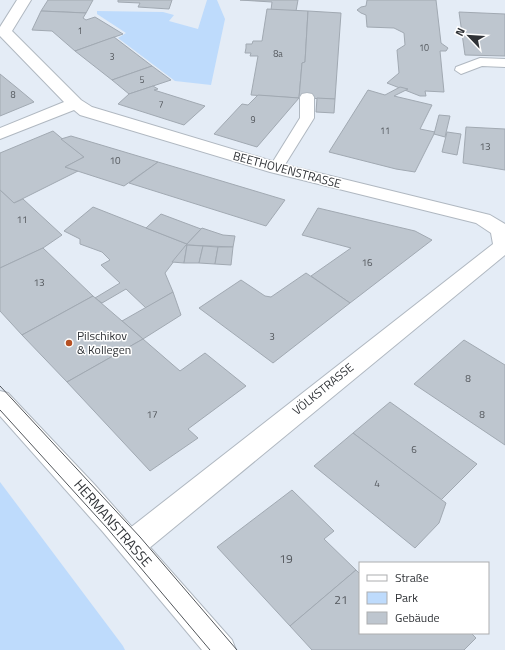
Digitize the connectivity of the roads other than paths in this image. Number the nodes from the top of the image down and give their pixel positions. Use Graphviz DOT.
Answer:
graph roads {
  1 [pos="24,0"];
  2 [pos="505,63"];
  3 [pos="461,70"];
  4 [pos="307,98"];
  5 [pos="75,104"];
  6 [pos="0,134"];
  7 [pos="276,168"];
  8 [pos="500,230"];
  9 [pos="0,400"];
  10 [pos="132,545"];
  11 [pos="221,650"];
  1 -- 5 [label="street, BEETHOVENSTRASSE"];
  2 -- 3 [label="lane"];
  4 -- 7 [label="lane"];
  5 -- 6 [label="street"];
  5 -- 7 [label="street, BEETHOVENSTRASSE"];
  7 -- 8 [label="street, BEETHOVENSTRASSE"];
  8 -- 10 [label="street, VÖLKSTRASSE"];
  9 -- 10 [label="street, HERMANSTRASSE"];
  10 -- 11 [label="street, HERMANSTRASSE"];
}
